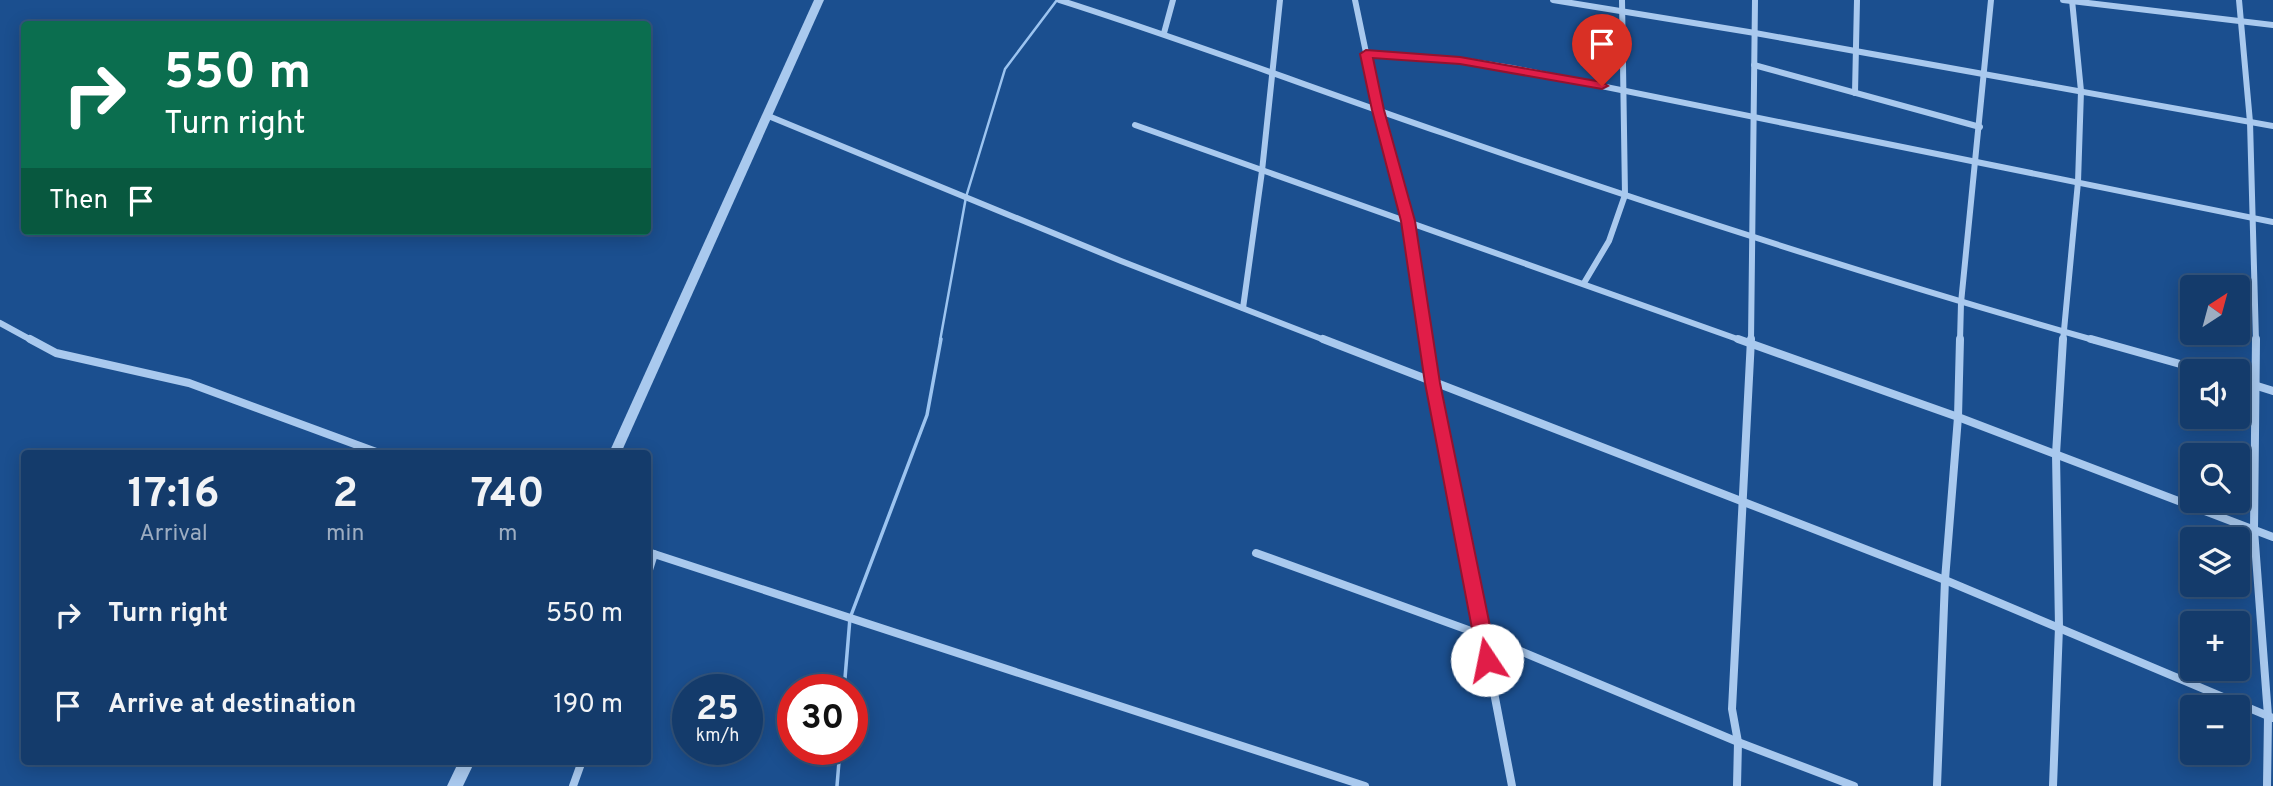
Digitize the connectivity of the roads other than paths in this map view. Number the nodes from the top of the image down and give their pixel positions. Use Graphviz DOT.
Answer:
graph roads {
  1 [pos="819,0"];
  2 [pos="1059,0"];
  3 [pos="1173,0"];
  4 [pos="1280,0"];
  5 [pos="1355,0"];
  6 [pos="1553,0"];
  7 [pos="1622,0"];
  8 [pos="1755,0"];
  9 [pos="1857,0"];
  10 [pos="1991,0"];
  11 [pos="2069,0"];
  12 [pos="2239,0"];
  13 [pos="1622,10"];
  14 [pos="2242,22"];
  15 [pos="2273,25"];
  16 [pos="1164,33"];
  17 [pos="1755,33"];
  18 [pos="1856,51"];
  19 [pos="1366,54"];
  20 [pos="1754,65"];
  21 [pos="1273,71"];
  22 [pos="1986,75"];
  23 [pos="1624,90"];
  24 [pos="2081,92"];
  25 [pos="1855,93"];
  26 [pos="1378,110"];
  27 [pos="766,115"];
  28 [pos="1753,115"];
  29 [pos="2250,122"];
  30 [pos="1135,125"];
  31 [pos="1980,127"];
  32 [pos="2273,127"];
  33 [pos="1977,161"];
  34 [pos="1262,171"];
  35 [pos="2078,182"];
  36 [pos="1625,195"];
  37 [pos="2251,217"];
  38 [pos="1408,221"];
  39 [pos="2273,222"];
  40 [pos="1753,237"];
  41 [pos="1584,284"];
  42 [pos="1961,303"];
  43 [pos="1243,308"];
  44 [pos="0,323"];
  45 [pos="2064,331"];
  46 [pos="1751,343"];
  47 [pos="2180,364"];
  48 [pos="1433,383"];
  49 [pos="2250,384"];
  50 [pos="2257,386"];
  51 [pos="2273,391"];
  52 [pos="1958,417"];
  53 [pos="373,450"];
  54 [pos="616,450"];
  55 [pos="2056,454"];
  56 [pos="1743,501"];
  57 [pos="2254,530"];
  58 [pos="2273,537"];
  59 [pos="651,553"];
  60 [pos="1256,553"];
  61 [pos="1945,580"];
  62 [pos="2059,627"];
  63 [pos="1482,635"];
  64 [pos="2271,717"];
  65 [pos="1738,742"];
  66 [pos="465,765"];
  67 [pos="581,765"];
  68 [pos="455,786"];
  69 [pos="573,786"];
  70 [pos="1365,786"];
  71 [pos="1512,786"];
  72 [pos="1737,786"];
  73 [pos="1854,786"];
  74 [pos="1937,786"];
  75 [pos="2053,786"];
  76 [pos="2267,786"];
  1 -- 27 [label="street"];
  2 -- 16 [label="street"];
  3 -- 16 [label="street"];
  4 -- 21 [label="street"];
  5 -- 19 [label="street"];
  6 -- 13 [label="street"];
  7 -- 13 [label="street"];
  8 -- 17 [label="street"];
  9 -- 18 [label="street"];
  10 -- 22 [label="street"];
  11 -- 14 [label="street"];
  11 -- 24 [label="street"];
  12 -- 14 [label="street"];
  13 -- 17 [label="street"];
  13 -- 23 [label="street"];
  14 -- 15 [label="street"];
  14 -- 29 [label="street"];
  16 -- 21 [label="street"];
  17 -- 18 [label="street"];
  17 -- 20 [label="street"];
  18 -- 22 [label="street"];
  18 -- 25 [label="street"];
  19 -- 23 [label="street"];
  19 -- 26 [label="street"];
  20 -- 25 [label="street"];
  20 -- 28 [label="street"];
  21 -- 26 [label="street"];
  21 -- 34 [label="street"];
  22 -- 24 [label="street"];
  22 -- 31 [label="street"];
  23 -- 28 [label="street"];
  23 -- 36 [label="street"];
  24 -- 29 [label="street"];
  24 -- 35 [label="street"];
  25 -- 31 [label="street"];
  26 -- 36 [label="street"];
  26 -- 38 [label="street"];
  27 -- 43 [label="street"];
  27 -- 54 [label="street"];
  28 -- 33 [label="street"];
  28 -- 40 [label="street"];
  29 -- 32 [label="street"];
  29 -- 37 [label="street"];
  30 -- 34 [label="street"];
  31 -- 33 [label="street"];
  33 -- 35 [label="street"];
  33 -- 42 [label="street"];
  34 -- 38 [label="street"];
  34 -- 43 [label="street"];
  35 -- 37 [label="street"];
  35 -- 45 [label="street"];
  36 -- 40 [label="street"];
  36 -- 41 [label="street"];
  37 -- 39 [label="street"];
  37 -- 50 [label="street"];
  38 -- 41 [label="street"];
  38 -- 48 [label="street"];
  40 -- 42 [label="street"];
  40 -- 46 [label="street"];
  41 -- 46 [label="street"];
  42 -- 45 [label="street"];
  42 -- 52 [label="street"];
  43 -- 48 [label="street"];
  44 -- 53 [label="street"];
  45 -- 47 [label="street"];
  45 -- 55 [label="street"];
  46 -- 52 [label="street"];
  46 -- 56 [label="street"];
  48 -- 56 [label="street"];
  48 -- 63 [label="street"];
  49 -- 50 [label="street"];
  50 -- 51 [label="street"];
  50 -- 57 [label="street"];
  52 -- 55 [label="street"];
  52 -- 61 [label="street"];
  55 -- 57 [label="street"];
  55 -- 62 [label="street"];
  56 -- 61 [label="street"];
  56 -- 65 [label="street"];
  57 -- 58 [label="street"];
  57 -- 64 [label="street"];
  59 -- 70 [label="street"];
  60 -- 63 [label="street"];
  61 -- 62 [label="street"];
  61 -- 74 [label="street"];
  62 -- 64 [label="street"];
  62 -- 75 [label="street"];
  63 -- 65 [label="street"];
  63 -- 71 [label="street"];
  64 -- 76 [label="street"];
  65 -- 72 [label="street"];
  65 -- 73 [label="street"];
  66 -- 68 [label="street"];
  67 -- 69 [label="street"];
}
